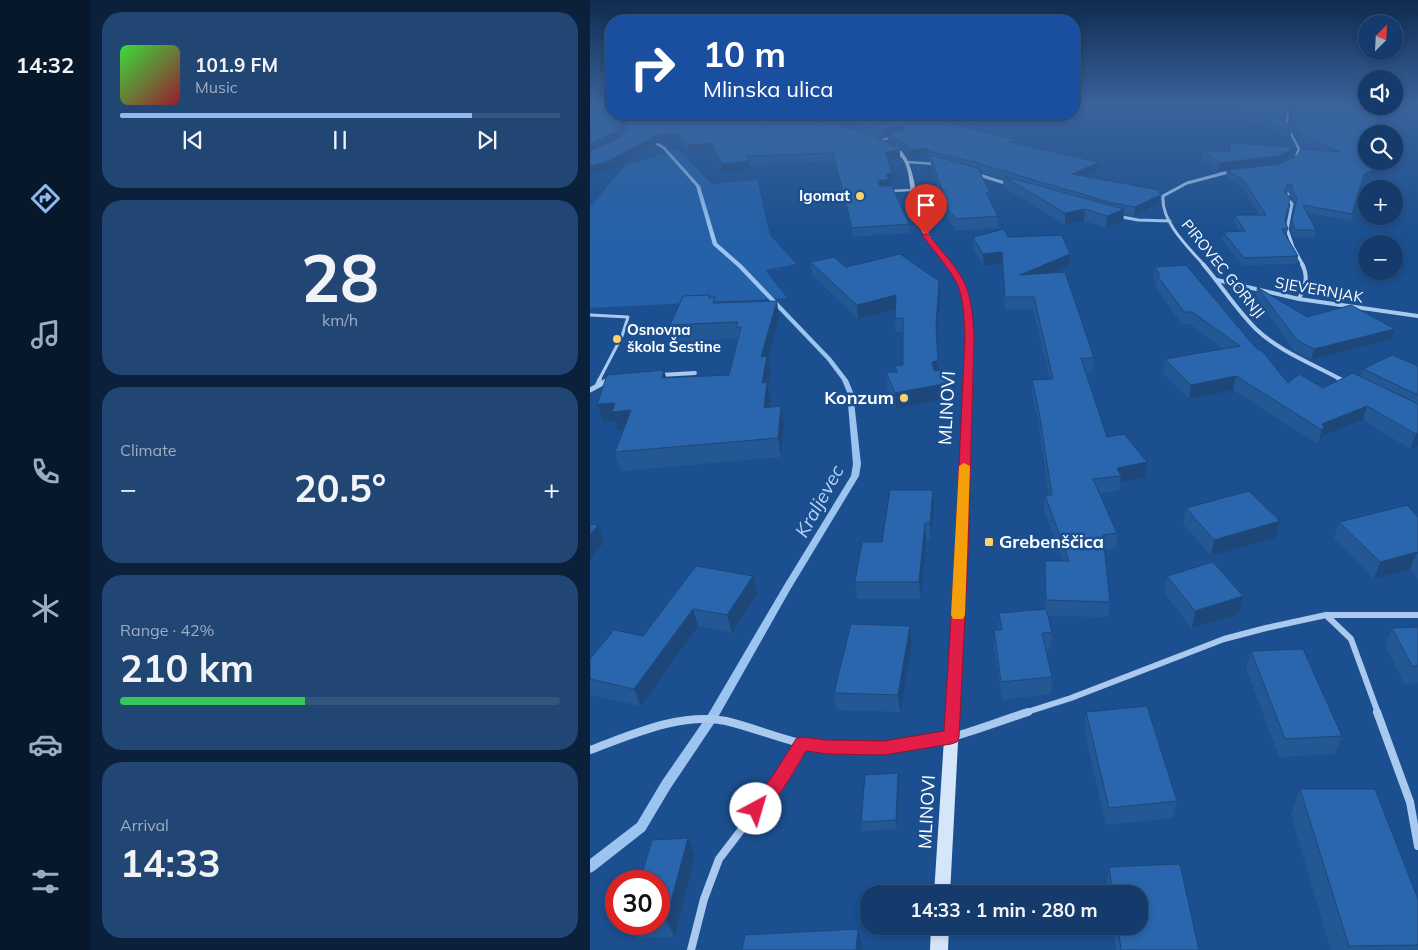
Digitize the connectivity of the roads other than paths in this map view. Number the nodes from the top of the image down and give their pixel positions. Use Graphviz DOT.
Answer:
graph roads {
  1 [pos="891,147"];
  2 [pos="1299,147"];
  3 [pos="1294,159"];
  4 [pos="907,162"];
  5 [pos="938,164"];
  6 [pos="968,172"];
  7 [pos="1235,172"];
  8 [pos="1010,185"];
  9 [pos="912,190"];
  10 [pos="882,192"];
  11 [pos="1288,194"];
  12 [pos="1110,215"];
  13 [pos="1170,221"];
  14 [pos="1216,280"];
  15 [pos="1298,299"];
  16 [pos="590,315"];
  17 [pos="1418,316"];
  18 [pos="694,373"];
  19 [pos="658,375"];
  20 [pos="612,378"];
  21 [pos="597,385"];
  22 [pos="1353,385"];
  23 [pos="590,390"];
  24 [pos="1326,615"];
  25 [pos="1418,615"];
  26 [pos="951,737"];
  27 [pos="802,744"];
  28 [pos="590,750"];
  29 [pos="1418,846"];
  30 [pos="943,885"];
  31 [pos="940,935"];
  32 [pos="691,950"];
  33 [pos="939,950"];
  1 -- 4 [label="main road"];
  2 -- 3 [label="street"];
  4 -- 5 [label="street"];
  4 -- 9 [label="main road, MLINOVI"];
  6 -- 8 [label="street"];
  7 -- 13 [label="street, PIROVEC GORNJI"];
  9 -- 10 [label="lane"];
  9 -- 26 [label="main road, MLINOVI"];
  11 -- 15 [label="street"];
  12 -- 13 [label="street"];
  13 -- 14 [label="street, PIROVEC GORNJI"];
  14 -- 15 [label="street, SJEVERNJAK"];
  14 -- 22 [label="street, PIROVEC GORNJI"];
  15 -- 17 [label="street, SJEVERNJAK"];
  16 -- 21 [label="lane"];
  18 -- 19 [label="street"];
  20 -- 21 [label="street"];
  21 -- 23 [label="street"];
  24 -- 25 [label="street"];
  24 -- 26 [label="street"];
  24 -- 29 [label="street"];
  26 -- 27 [label="street"];
  26 -- 30 [label="main road, MLINOVI"];
  27 -- 28 [label="street"];
  27 -- 32 [label="street"];
  31 -- 33 [label="main road"];
}
